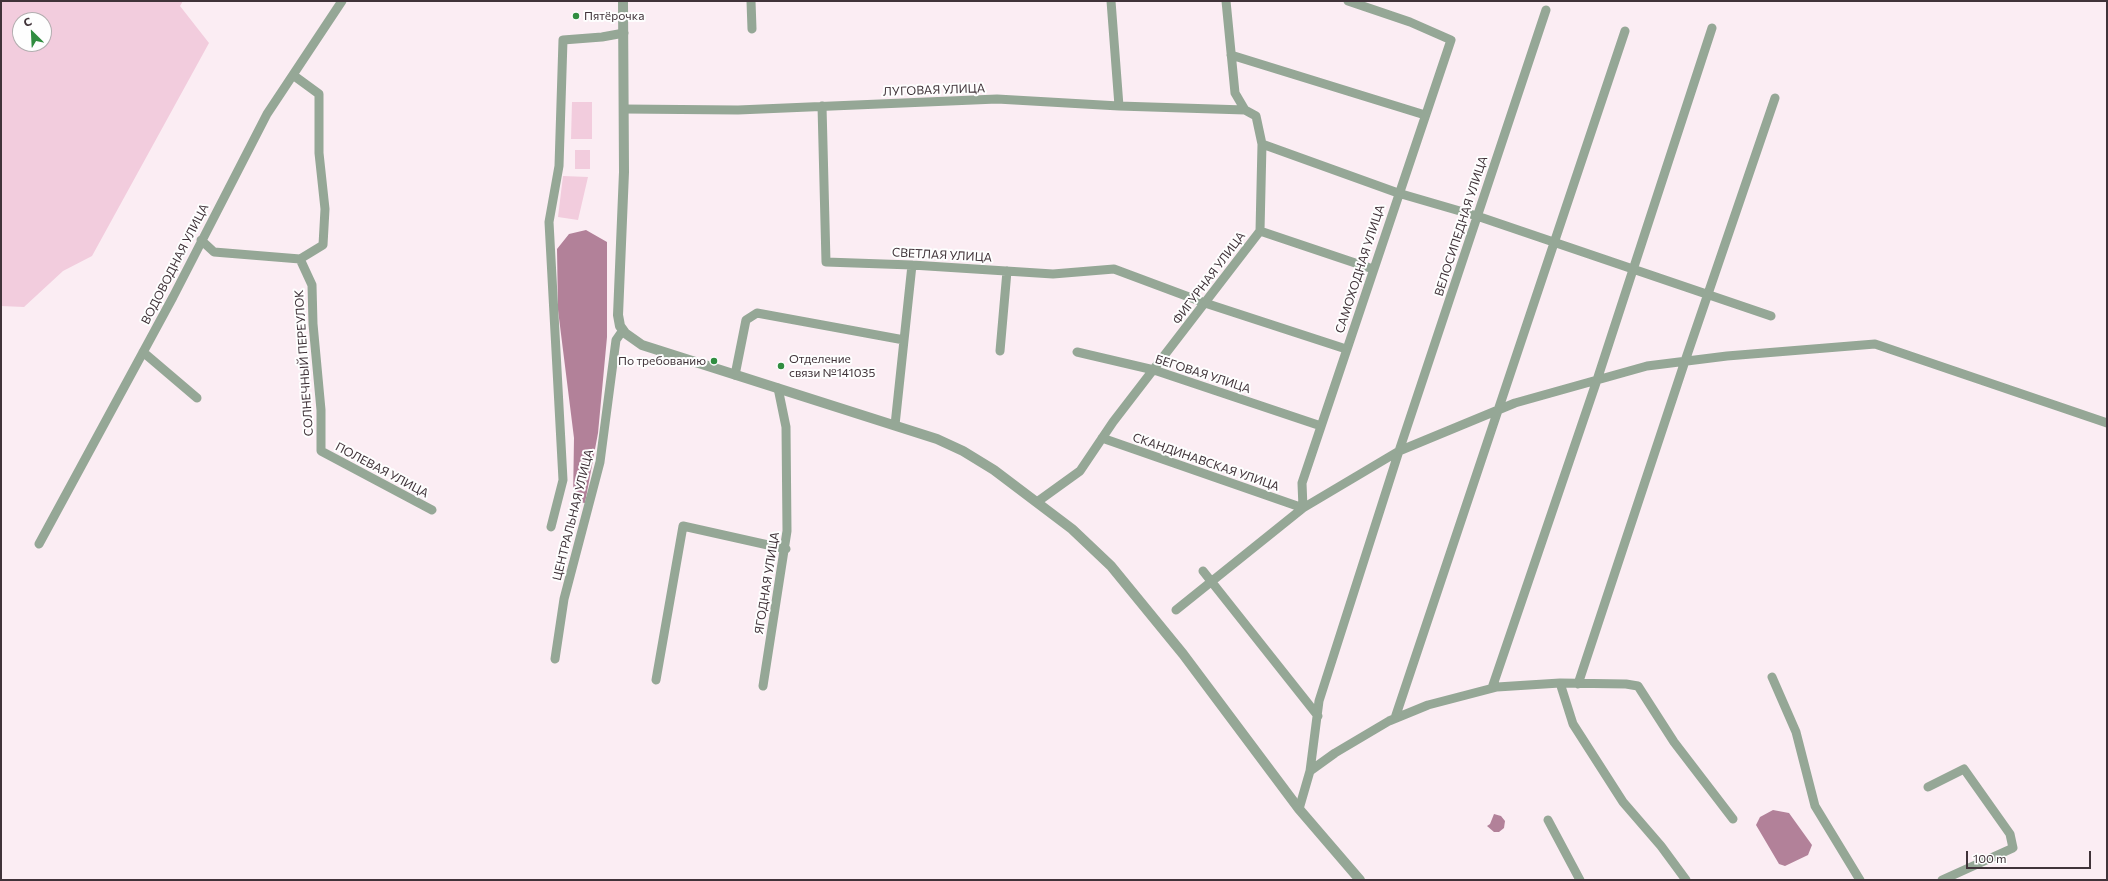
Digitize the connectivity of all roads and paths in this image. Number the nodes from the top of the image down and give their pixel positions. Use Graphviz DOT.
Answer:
graph roads {
  1 [pos="342,1"];
  2 [pos="623,1"];
  3 [pos="751,1"];
  4 [pos="1111,1"];
  5 [pos="1226,1"];
  6 [pos="1348,1"];
  7 [pos="1546,10"];
  8 [pos="1712,28"];
  9 [pos="752,29"];
  10 [pos="1625,31"];
  11 [pos="624,33"];
  12 [pos="1231,55"];
  13 [pos="293,75"];
  14 [pos="1775,98"];
  15 [pos="822,106"];
  16 [pos="1119,106"];
  17 [pos="624,109"];
  18 [pos="1245,110"];
  19 [pos="1425,116"];
  20 [pos="1262,144"];
  21 [pos="1398,193"];
  22 [pos="1477,216"];
  23 [pos="1260,231"];
  24 [pos="201,240"];
  25 [pos="1555,242"];
  26 [pos="300,259"];
  27 [pos="912,265"];
  28 [pos="1373,269"];
  29 [pos="1633,270"];
  30 [pos="1007,271"];
  31 [pos="1708,294"];
  32 [pos="1205,303"];
  33 [pos="1771,316"];
  34 [pos="623,330"];
  35 [pos="904,340"];
  36 [pos="1346,349"];
  37 [pos="1000,351"];
  38 [pos="143,352"];
  39 [pos="1077,352"];
  40 [pos="1685,361"];
  41 [pos="1154,370"];
  42 [pos="735,375"];
  43 [pos="1597,380"];
  44 [pos="778,388"];
  45 [pos="197,398"];
  46 [pos="1499,409"];
  47 [pos="2107,423"];
  48 [pos="895,425"];
  49 [pos="1321,426"];
  50 [pos="1102,438"];
  51 [pos="321,451"];
  52 [pos="1399,451"];
  53 [pos="1037,502"];
  54 [pos="1303,508"];
  55 [pos="432,510"];
  56 [pos="551,527"];
  57 [pos="39,544"];
  58 [pos="786,549"];
  59 [pos="1203,571"];
  60 [pos="1212,581"];
  61 [pos="1176,610"];
  62 [pos="555,659"];
  63 [pos="1772,677"];
  64 [pos="656,680"];
  65 [pos="1560,683"];
  66 [pos="1578,684"];
  67 [pos="763,686"];
  68 [pos="1492,688"];
  69 [pos="1318,716"];
  70 [pos="1395,718"];
  71 [pos="1310,771"];
  72 [pos="1928,787"];
  73 [pos="1300,809"];
  74 [pos="1733,819"];
  75 [pos="1548,820"];
  76 [pos="1360,880"];
  77 [pos="1580,880"];
  78 [pos="1686,880"];
  79 [pos="1860,880"];
  80 [pos="1942,880"];
  1 -- 13 [label="street, ВОДОВОДНАЯ УЛИЦА"];
  2 -- 11 [label="street"];
  3 -- 9 [label="street"];
  4 -- 16 [label="street"];
  5 -- 12 [label="street, ФИГУРНАЯ УЛИЦА"];
  6 -- 19 [label="street, САМОХОДНАЯ УЛИЦА"];
  7 -- 22 [label="street, ВЕЛОСИПЕДНАЯ УЛИЦА"];
  8 -- 29 [label="street"];
  10 -- 25 [label="street"];
  11 -- 17 [label="street"];
  11 -- 56 [label="street"];
  12 -- 18 [label="street, ФИГУРНАЯ УЛИЦА"];
  12 -- 19 [label="street"];
  13 -- 24 [label="street, ВОДОВОДНАЯ УЛИЦА"];
  13 -- 26 [label="street"];
  14 -- 31 [label="street"];
  15 -- 16 [label="street, ЛУГОВАЯ УЛИЦА"];
  15 -- 17 [label="street, ЛУГОВАЯ УЛИЦА"];
  15 -- 27 [label="street, СВЕТЛАЯ УЛИЦА"];
  16 -- 18 [label="street, ЛУГОВАЯ УЛИЦА"];
  17 -- 34 [label="street"];
  18 -- 20 [label="street, ФИГУРНАЯ УЛИЦА"];
  19 -- 21 [label="street, САМОХОДНАЯ УЛИЦА"];
  20 -- 21 [label="street"];
  20 -- 23 [label="street, ФИГУРНАЯ УЛИЦА"];
  21 -- 22 [label="street"];
  21 -- 28 [label="street, САМОХОДНАЯ УЛИЦА"];
  22 -- 25 [label="street"];
  22 -- 52 [label="street, ВЕЛОСИПЕДНАЯ УЛИЦА"];
  23 -- 28 [label="street"];
  23 -- 32 [label="street, ФИГУРНАЯ УЛИЦА"];
  24 -- 26 [label="street"];
  24 -- 38 [label="street, ВОДОВОДНАЯ УЛИЦА"];
  25 -- 29 [label="street"];
  25 -- 46 [label="street"];
  26 -- 51 [label="street, СОЛНЕЧНЫЙ ПЕРЕУЛОК"];
  27 -- 30 [label="street, СВЕТЛАЯ УЛИЦА"];
  27 -- 35 [label="street"];
  28 -- 36 [label="street, САМОХОДНАЯ УЛИЦА"];
  29 -- 31 [label="street"];
  29 -- 43 [label="street"];
  30 -- 32 [label="street, СВЕТЛАЯ УЛИЦА"];
  30 -- 37 [label="street"];
  31 -- 33 [label="street"];
  31 -- 40 [label="street"];
  32 -- 36 [label="street, СВЕТЛАЯ УЛИЦА"];
  32 -- 41 [label="street, ФИГУРНАЯ УЛИЦА"];
  34 -- 42 [label="street"];
  34 -- 62 [label="street, ЦЕНТРАЛЬНАЯ УЛИЦА"];
  35 -- 42 [label="street"];
  35 -- 48 [label="street"];
  36 -- 49 [label="street, САМОХОДНАЯ УЛИЦА"];
  38 -- 45 [label="street"];
  38 -- 57 [label="street, ВОДОВОДНАЯ УЛИЦА"];
  39 -- 41 [label="street, БЕГОВАЯ УЛИЦА"];
  40 -- 43 [label="street"];
  40 -- 47 [label="street"];
  40 -- 66 [label="street"];
  41 -- 49 [label="street, БЕГОВАЯ УЛИЦА"];
  41 -- 50 [label="street, ФИГУРНАЯ УЛИЦА"];
  42 -- 44 [label="street"];
  43 -- 46 [label="street"];
  43 -- 68 [label="street"];
  44 -- 48 [label="street"];
  44 -- 58 [label="street, ЯГОДНАЯ УЛИЦА"];
  46 -- 52 [label="street"];
  46 -- 70 [label="street"];
  48 -- 53 [label="street"];
  49 -- 54 [label="street, САМОХОДНАЯ УЛИЦА"];
  50 -- 53 [label="street, ФИГУРНАЯ УЛИЦА"];
  50 -- 54 [label="street, СКАНДИНАВСКАЯ УЛИЦА"];
  51 -- 55 [label="street, ПОЛЕВАЯ УЛИЦА"];
  52 -- 54 [label="street"];
  52 -- 69 [label="street, ВЕЛОСИПЕДНАЯ УЛИЦА"];
  53 -- 73 [label="street"];
  54 -- 60 [label="street"];
  58 -- 64 [label="street"];
  58 -- 67 [label="street, ЯГОДНАЯ УЛИЦА"];
  59 -- 60 [label="street"];
  60 -- 61 [label="street"];
  60 -- 69 [label="street"];
  63 -- 79 [label="street"];
  65 -- 66 [label="street"];
  65 -- 68 [label="street"];
  65 -- 78 [label="street"];
  66 -- 74 [label="street"];
  68 -- 70 [label="street"];
  69 -- 71 [label="street, ВЕЛОСИПЕДНАЯ УЛИЦА"];
  70 -- 71 [label="street"];
  71 -- 73 [label="street, ВЕЛОСИПЕДНАЯ УЛИЦА"];
  72 -- 80 [label="street"];
  73 -- 76 [label="street"];
  75 -- 77 [label="street"];
}
